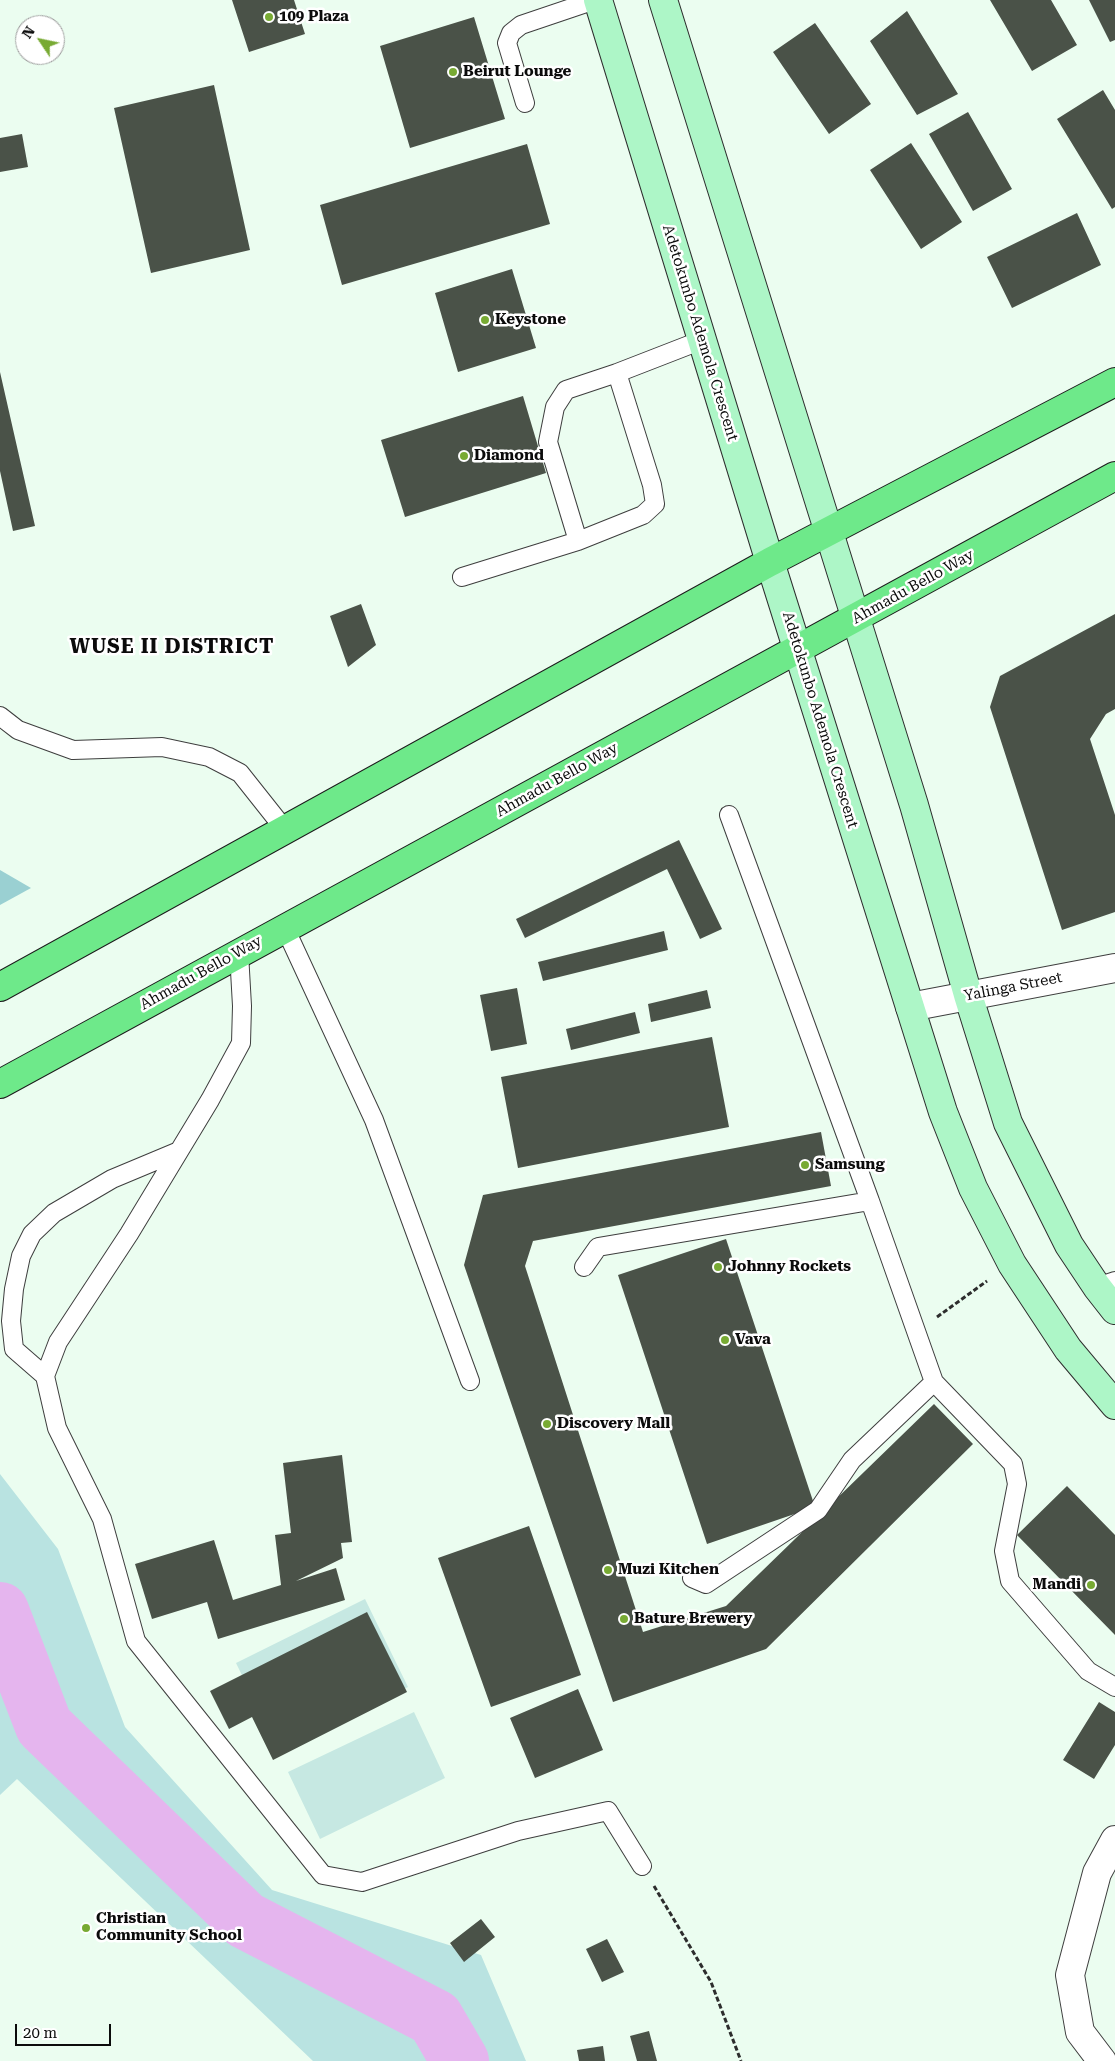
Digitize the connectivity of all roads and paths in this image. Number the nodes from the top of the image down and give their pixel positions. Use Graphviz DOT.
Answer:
graph roads {
  1 [pos="597,0"];
  2 [pos="663,0"];
  3 [pos="526,103"];
  4 [pos="702,340"];
  5 [pos="617,372"];
  6 [pos="1115,382"];
  7 [pos="1115,476"];
  8 [pos="828,532"];
  9 [pos="578,541"];
  10 [pos="770,562"];
  11 [pos="462,577"];
  12 [pos="856,618"];
  13 [pos="798,648"];
  14 [pos="0,716"];
  15 [pos="729,815"];
  16 [pos="286,831"];
  17 [pos="285,928"];
  18 [pos="239,953"];
  19 [pos="1115,968"];
  20 [pos="0,987"];
  21 [pos="968,995"];
  22 [pos="910,1007"];
  23 [pos="0,1084"];
  24 [pos="179,1151"];
  25 [pos="870,1201"];
  26 [pos="584,1267"];
  27 [pos="984,1283"];
  28 [pos="1106,1284"];
  29 [pos="1115,1310"];
  30 [pos="916,1332"];
  31 [pos="45,1376"];
  32 [pos="470,1381"];
  33 [pos="934,1382"];
  34 [pos="1115,1405"];
  35 [pos="692,1578"];
  36 [pos="1115,1687"];
  37 [pos="1115,1840"];
  38 [pos="642,1866"];
  39 [pos="741,2061"];
  40 [pos="1102,2061"];
  1 -- 3 [label="lane"];
  1 -- 4 [label="main road, Adetokunbo Ademola Crescent"];
  2 -- 8 [label="main road"];
  4 -- 5 [label="lane"];
  4 -- 10 [label="main road, Adetokunbo Ademola Crescent"];
  5 -- 9 [label="lane"];
  5 -- 9 [label="lane"];
  6 -- 8 [label="main road"];
  7 -- 12 [label="main road, Ahmadu Bello Way"];
  8 -- 10 [label="main road"];
  8 -- 12 [label="main road"];
  9 -- 11 [label="lane"];
  10 -- 13 [label="main road, Adetokunbo Ademola Crescent"];
  10 -- 16 [label="main road"];
  12 -- 13 [label="main road, Ahmadu Bello Way"];
  12 -- 21 [label="main road"];
  13 -- 17 [label="main road, Ahmadu Bello Way"];
  13 -- 22 [label="main road, Adetokunbo Ademola Crescent"];
  14 -- 16 [label="lane"];
  15 -- 25 [label="lane"];
  16 -- 20 [label="main road"];
  17 -- 18 [label="main road, Ahmadu Bello Way"];
  17 -- 32 [label="lane"];
  18 -- 23 [label="main road, Ahmadu Bello Way"];
  18 -- 24 [label="lane"];
  19 -- 21 [label="street, Yalinga Street"];
  21 -- 22 [label="street, Yalinga Street"];
  21 -- 28 [label="main road"];
  22 -- 34 [label="main road, Adetokunbo Ademola Crescent"];
  24 -- 31 [label="lane"];
  24 -- 31 [label="lane"];
  25 -- 26 [label="lane"];
  25 -- 30 [label="lane"];
  27 -- 30 [label="path"];
  28 -- 29 [label="main road"];
  30 -- 33 [label="lane"];
  31 -- 38 [label="lane"];
  33 -- 35 [label="lane"];
  33 -- 36 [label="lane"];
  37 -- 40 [label="street"];
  38 -- 39 [label="path"];
}
